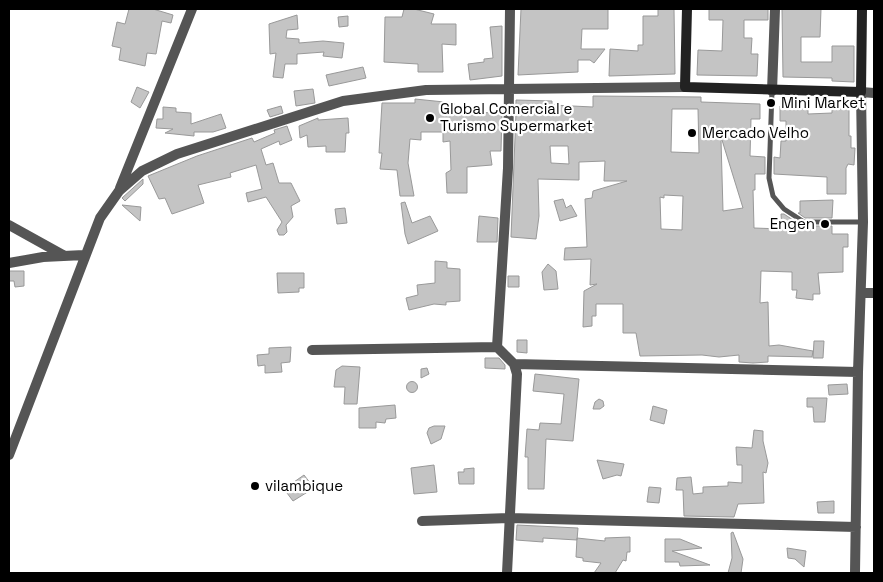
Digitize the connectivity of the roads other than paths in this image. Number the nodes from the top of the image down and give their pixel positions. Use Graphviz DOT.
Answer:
graph roads {
  1 [pos="192,9"];
  2 [pos="510,9"];
  3 [pos="687,9"];
  4 [pos="775,9"];
  5 [pos="862,9"];
  6 [pos="509,87"];
  7 [pos="686,87"];
  8 [pos="772,91"];
  9 [pos="861,92"];
  10 [pos="874,93"];
  11 [pos="119,191"];
  12 [pos="863,222"];
  13 [pos="9,225"];
  14 [pos="84,255"];
  15 [pos="66,256"];
  16 [pos="9,262"];
  17 [pos="861,293"];
  18 [pos="874,293"];
  19 [pos="497,347"];
  20 [pos="312,350"];
  21 [pos="514,364"];
  22 [pos="858,372"];
  23 [pos="9,455"];
  24 [pos="509,518"];
  25 [pos="422,521"];
  26 [pos="856,527"];
  27 [pos="507,573"];
  28 [pos="855,573"];
  1 -- 11 [label="street"];
  2 -- 6 [label="street"];
  3 -- 7 [label="main road"];
  4 -- 8 [label="street"];
  5 -- 9 [label="main road"];
  6 -- 7 [label="street"];
  6 -- 11 [label="street"];
  6 -- 19 [label="street"];
  7 -- 8 [label="main road"];
  8 -- 9 [label="main road"];
  8 -- 12 [label="lane"];
  9 -- 10 [label="street"];
  9 -- 12 [label="street"];
  11 -- 14 [label="street"];
  12 -- 17 [label="street"];
  13 -- 15 [label="street"];
  14 -- 15 [label="street"];
  14 -- 23 [label="street"];
  15 -- 16 [label="street"];
  17 -- 18 [label="street"];
  17 -- 22 [label="street"];
  19 -- 20 [label="street"];
  19 -- 21 [label="street"];
  21 -- 22 [label="street"];
  21 -- 24 [label="street"];
  22 -- 26 [label="street"];
  24 -- 25 [label="street"];
  24 -- 26 [label="street"];
  24 -- 27 [label="street"];
  26 -- 28 [label="street"];
}
